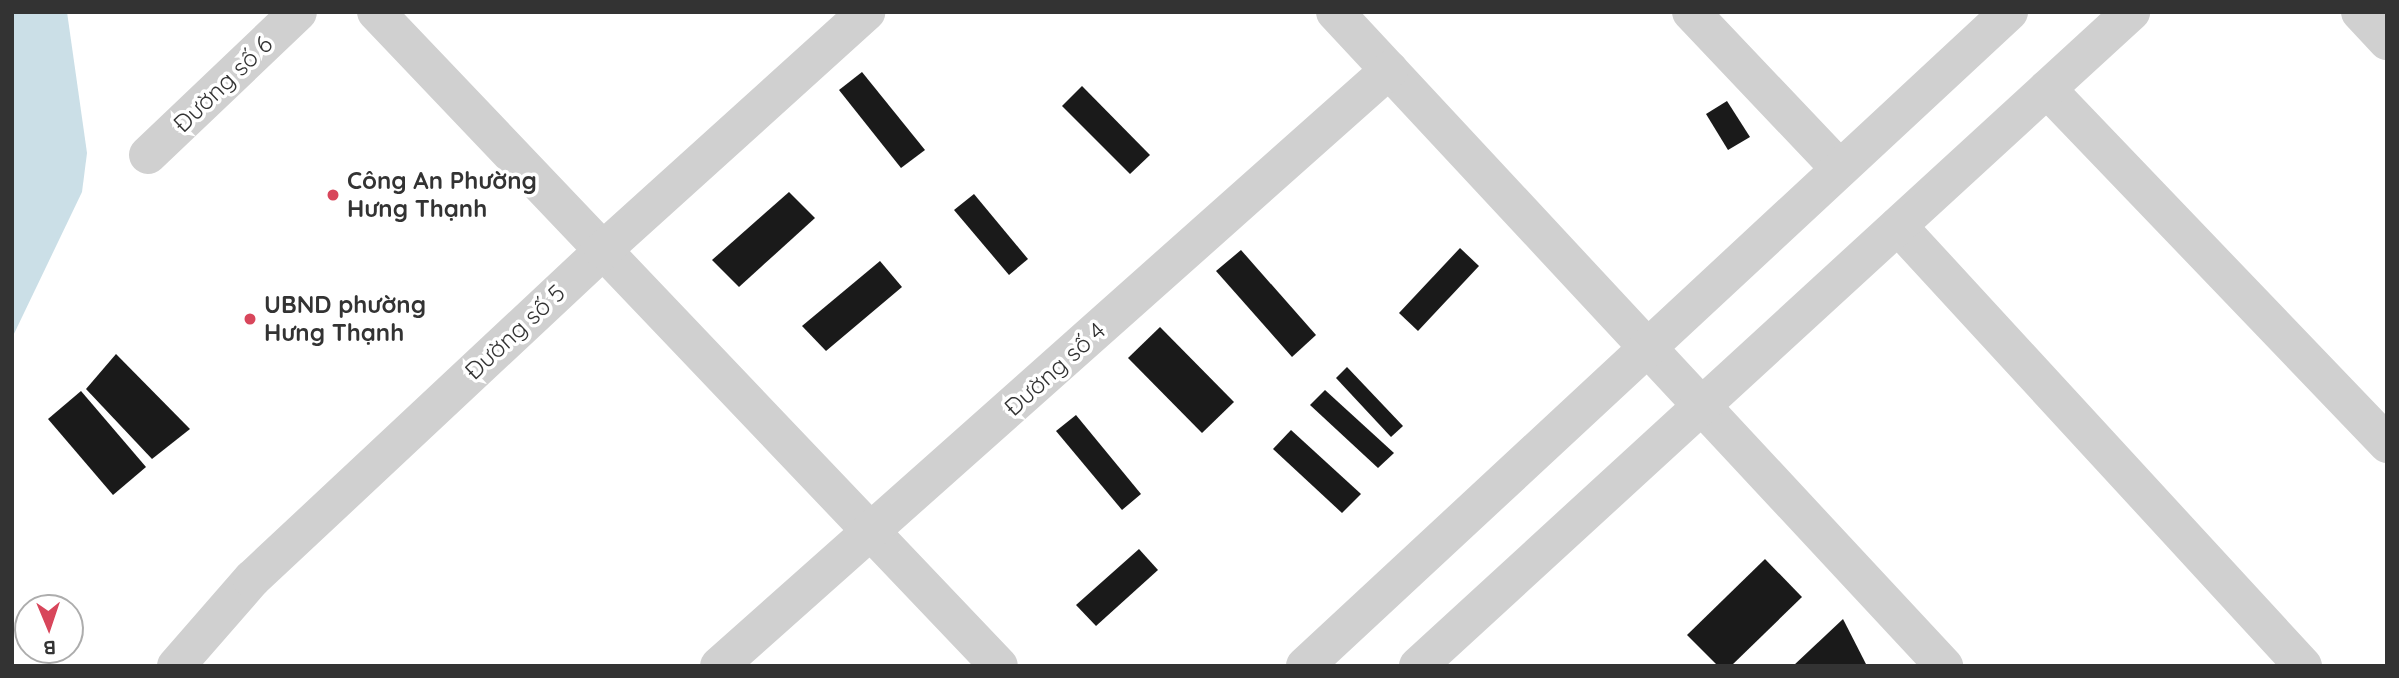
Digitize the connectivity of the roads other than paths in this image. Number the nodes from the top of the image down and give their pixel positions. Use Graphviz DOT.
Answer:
graph roads {
  1 [pos="298,12"];
  2 [pos="376,12"];
  3 [pos="866,12"];
  4 [pos="1335,12"];
  5 [pos="1691,12"];
  6 [pos="2131,12"];
  7 [pos="2360,12"];
  8 [pos="1998,16"];
  9 [pos="2387,41"];
  10 [pos="1389,70"];
  11 [pos="2047,89"];
  12 [pos="148,155"];
  13 [pos="1840,169"];
  14 [pos="1898,226"];
  15 [pos="603,250"];
  16 [pos="1648,347"];
  17 [pos="1702,405"];
  18 [pos="2387,444"];
  19 [pos="873,533"];
  20 [pos="176,666"];
  21 [pos="719,666"];
  22 [pos="999,666"];
  23 [pos="1305,666"];
  24 [pos="1418,666"];
  25 [pos="1944,666"];
  26 [pos="2303,666"];
  1 -- 12 [label="street, Đường số 6"];
  2 -- 15 [label="street"];
  3 -- 15 [label="street, Đường số 5"];
  4 -- 10 [label="street"];
  5 -- 13 [label="street"];
  6 -- 11 [label="street"];
  7 -- 9 [label="street"];
  8 -- 13 [label="street"];
  10 -- 16 [label="street"];
  10 -- 19 [label="street, Đường số 4"];
  11 -- 14 [label="street"];
  11 -- 18 [label="street"];
  13 -- 16 [label="street"];
  14 -- 17 [label="street"];
  14 -- 26 [label="street"];
  15 -- 19 [label="street"];
  15 -- 20 [label="street, Đường số 5"];
  16 -- 17 [label="street"];
  16 -- 23 [label="street"];
  17 -- 24 [label="street"];
  17 -- 25 [label="street"];
  19 -- 21 [label="street, Đường số 4"];
  19 -- 22 [label="street"];
}
